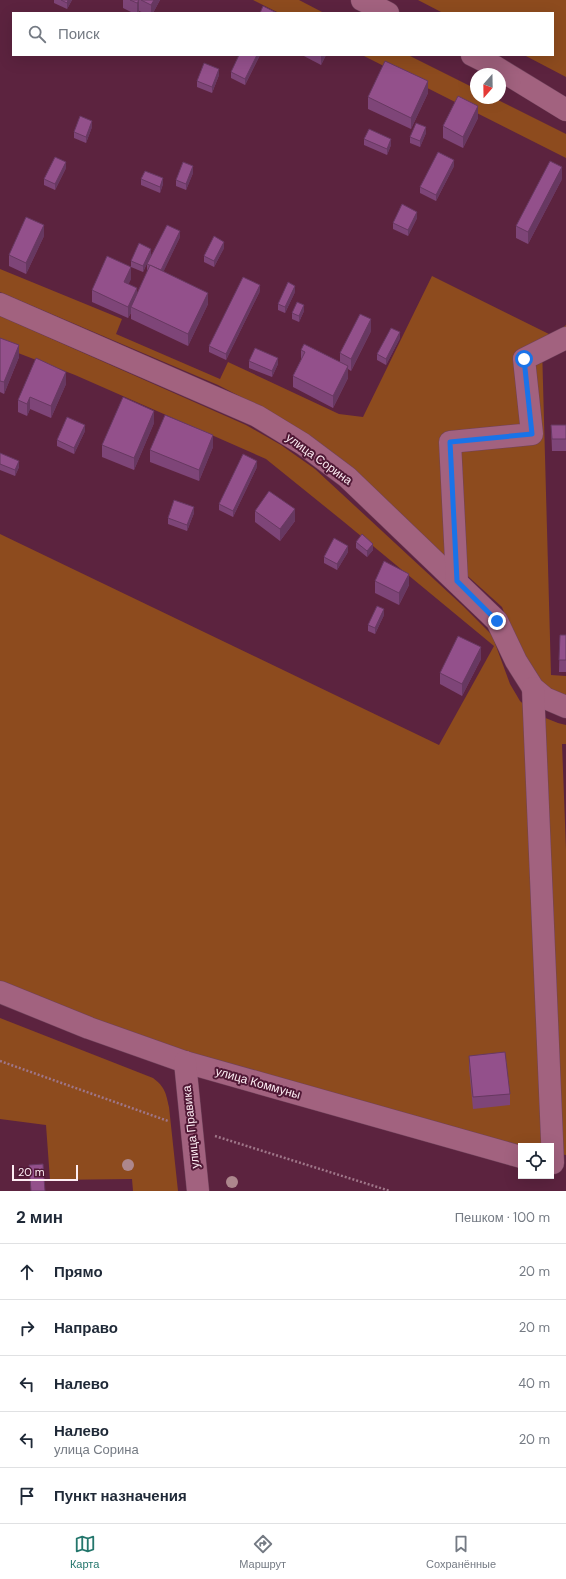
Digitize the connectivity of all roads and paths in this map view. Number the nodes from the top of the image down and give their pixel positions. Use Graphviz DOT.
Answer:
graph roads {
  1 [pos="362,0"];
  2 [pos="386,12"];
  3 [pos="474,56"];
  4 [pos="566,110"];
  5 [pos="0,304"];
  6 [pos="566,338"];
  7 [pos="457,581"];
  8 [pos="533,688"];
  9 [pos="566,708"];
  10 [pos="0,992"];
  11 [pos="185,1062"];
  12 [pos="518,1156"];
  13 [pos="557,1164"];
  14 [pos="198,1191"];
  1 -- 2 [label="street"];
  3 -- 4 [label="street"];
  5 -- 7 [label="street, улица Сорина"];
  6 -- 7 [label="street"];
  7 -- 8 [label="street, улица Сорина"];
  8 -- 9 [label="street, улица Сорина"];
  8 -- 13 [label="street"];
  10 -- 11 [label="street, улица Коммуны"];
  11 -- 12 [label="street, улица Коммуны"];
  11 -- 14 [label="street, улица Правика"];
}
